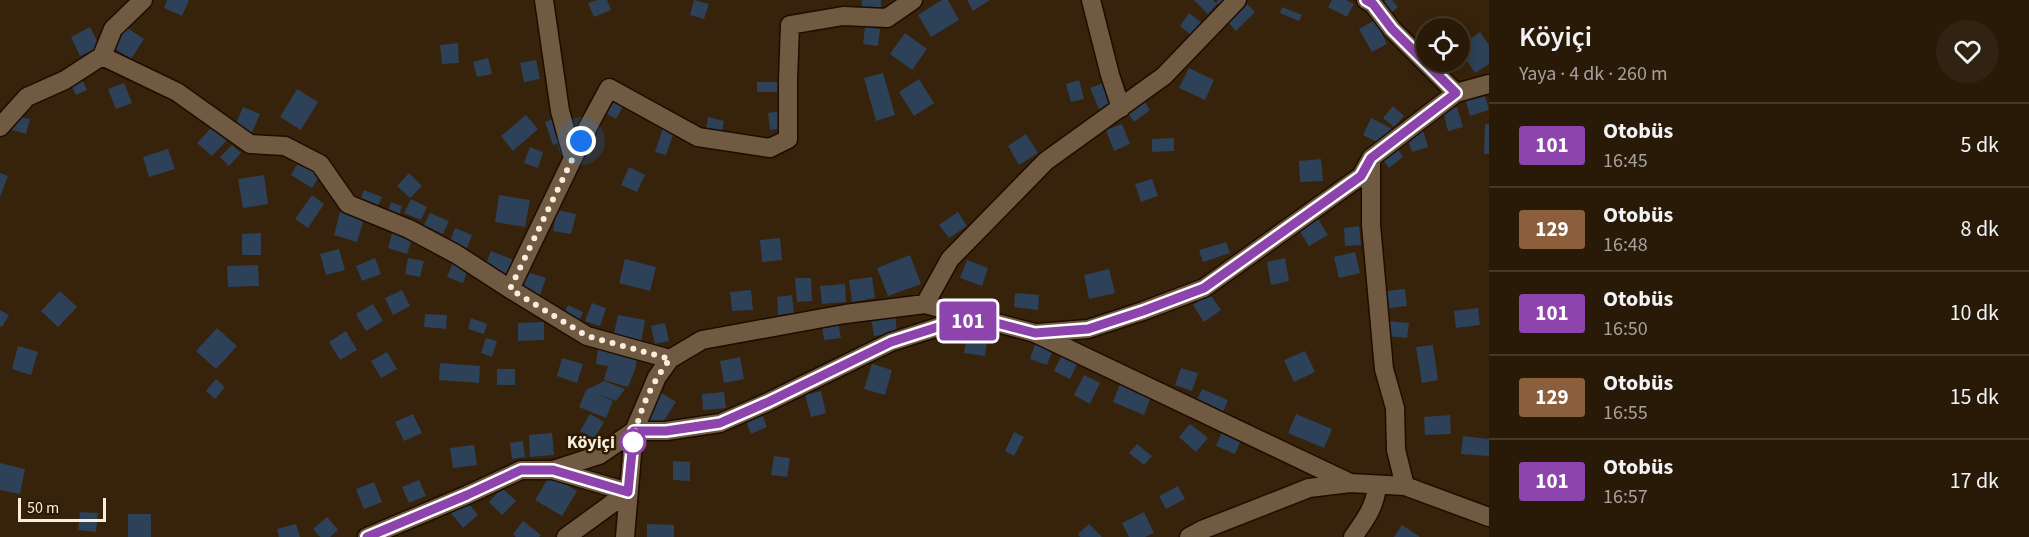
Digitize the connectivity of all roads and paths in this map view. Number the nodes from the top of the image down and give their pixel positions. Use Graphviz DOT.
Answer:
graph roads {
  1 [pos="143,0"];
  2 [pos="544,0"];
  3 [pos="913,0"];
  4 [pos="1091,0"];
  5 [pos="1237,0"];
  6 [pos="1366,0"];
  7 [pos="102,56"];
  8 [pos="1489,84"];
  9 [pos="1456,93"];
  10 [pos="1121,108"];
  11 [pos="0,127"];
  12 [pos="573,158"];
  13 [pos="1371,158"];
  14 [pos="510,289"];
  15 [pos="925,304"];
  16 [pos="981,319"];
  17 [pos="1035,333"];
  18 [pos="670,359"];
  19 [pos="634,431"];
  20 [pos="553,470"];
  21 [pos="1350,483"];
  22 [pos="1377,486"];
  23 [pos="1405,486"];
  24 [pos="628,492"];
  25 [pos="1489,517"];
  26 [pos="367,537"];
  27 [pos="566,537"];
  28 [pos="625,537"];
  29 [pos="1189,537"];
  30 [pos="1353,537"];
  1 -- 7 [label="street"];
  2 -- 12 [label="street"];
  3 -- 12 [label="street"];
  4 -- 10 [label="street"];
  5 -- 10 [label="street"];
  6 -- 9 [label="street"];
  7 -- 11 [label="street"];
  7 -- 14 [label="street"];
  8 -- 9 [label="street"];
  9 -- 13 [label="street"];
  10 -- 15 [label="street"];
  12 -- 14 [label="street"];
  13 -- 17 [label="street"];
  13 -- 23 [label="street"];
  14 -- 18 [label="street"];
  15 -- 16 [label="street"];
  15 -- 18 [label="street"];
  16 -- 17 [label="street"];
  16 -- 19 [label="street"];
  17 -- 21 [label="street"];
  18 -- 19 [label="street"];
  19 -- 20 [label="street"];
  19 -- 24 [label="street"];
  20 -- 24 [label="street"];
  20 -- 26 [label="street"];
  21 -- 22 [label="street"];
  21 -- 29 [label="street"];
  22 -- 23 [label="street"];
  22 -- 30 [label="street"];
  23 -- 25 [label="street"];
  24 -- 27 [label="street"];
  24 -- 28 [label="street"];
}
